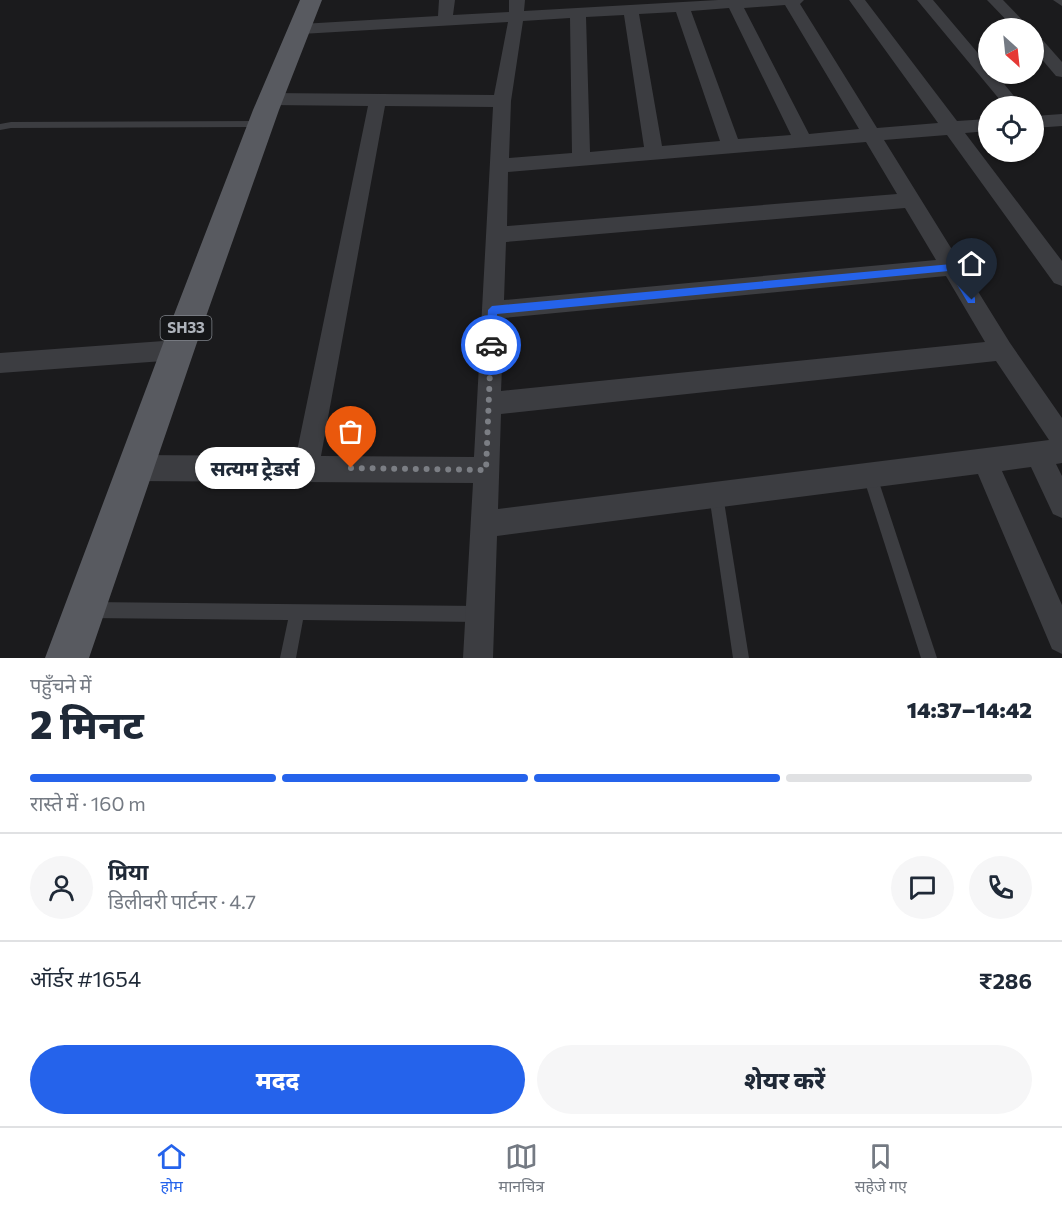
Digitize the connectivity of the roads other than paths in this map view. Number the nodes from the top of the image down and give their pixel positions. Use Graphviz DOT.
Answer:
graph roads {
  1 [pos="447,0"];
  2 [pos="790,0"];
  3 [pos="796,0"];
  4 [pos="857,0"];
  5 [pos="925,0"];
  6 [pos="995,0"];
  7 [pos="710,3"];
  8 [pos="735,4"];
  9 [pos="682,8"];
  10 [pos="517,9"];
  11 [pos="630,10"];
  12 [pos="578,14"];
  13 [pos="306,15"];
  14 [pos="1012,18"];
  15 [pos="445,21"];
  16 [pos="1044,52"];
  17 [pos="1062,72"];
  18 [pos="1006,96"];
  19 [pos="378,99"];
  20 [pos="502,101"];
  21 [pos="265,112"];
  22 [pos="1062,120"];
  23 [pos="1044,121"];
  24 [pos="978,126"];
  25 [pos="0,127"];
  26 [pos="951,128"];
  27 [pos="872,135"];
  28 [pos="803,140"];
  29 [pos="731,146"];
  30 [pos="654,153"];
  31 [pos="581,159"];
  32 [pos="499,166"];
  33 [pos="911,200"];
  34 [pos="496,236"];
  35 [pos="952,267"];
  36 [pos="1062,277"];
  37 [pos="492,310"];
  38 [pos="177,350"];
  39 [pos="1002,350"];
  40 [pos="0,363"];
  41 [pos="489,404"];
  42 [pos="1062,438"];
  43 [pos="1050,452"];
  44 [pos="985,461"];
  45 [pos="133,468"];
  46 [pos="306,468"];
  47 [pos="486,470"];
  48 [pos="870,476"];
  49 [pos="716,495"];
  50 [pos="1062,505"];
  51 [pos="483,524"];
  52 [pos="83,610"];
  53 [pos="297,612"];
  54 [pos="480,614"];
  55 [pos="1062,639"];
  56 [pos="67,658"];
  57 [pos="288,658"];
  58 [pos="478,658"];
  59 [pos="741,658"];
  60 [pos="929,658"];
  1 -- 15 [label="street"];
  2 -- 3 [label="street"];
  2 -- 8 [label="street"];
  2 -- 27 [label="street"];
  4 -- 26 [label="street"];
  5 -- 18 [label="street"];
  6 -- 14 [label="street"];
  7 -- 8 [label="street"];
  7 -- 9 [label="street"];
  8 -- 28 [label="street"];
  9 -- 11 [label="street"];
  9 -- 29 [label="street"];
  10 -- 12 [label="street"];
  10 -- 15 [label="street"];
  10 -- 20 [label="street"];
  11 -- 12 [label="street"];
  11 -- 30 [label="street"];
  12 -- 31 [label="street"];
  13 -- 15 [label="street"];
  13 -- 21 [label="main road, SH33"];
  16 -- 17 [label="street"];
  19 -- 20 [label="street"];
  19 -- 21 [label="street"];
  19 -- 46 [label="street"];
  20 -- 32 [label="street"];
  21 -- 25 [label="lane"];
  21 -- 38 [label="main road, SH33"];
  22 -- 23 [label="street"];
  24 -- 26 [label="street"];
  26 -- 27 [label="street"];
  26 -- 36 [label="street"];
  27 -- 28 [label="street"];
  27 -- 33 [label="street"];
  28 -- 29 [label="street"];
  29 -- 30 [label="street"];
  30 -- 31 [label="street"];
  31 -- 32 [label="street"];
  32 -- 34 [label="street"];
  33 -- 34 [label="street"];
  33 -- 35 [label="street"];
  34 -- 37 [label="street"];
  35 -- 37 [label="street"];
  35 -- 39 [label="street"];
  37 -- 41 [label="street"];
  38 -- 40 [label="street"];
  38 -- 45 [label="main road, SH33"];
  39 -- 41 [label="street"];
  39 -- 42 [label="street"];
  41 -- 47 [label="street"];
  43 -- 44 [label="street"];
  43 -- 50 [label="street"];
  44 -- 48 [label="street"];
  44 -- 55 [label="street"];
  45 -- 46 [label="street"];
  45 -- 52 [label="main road, SH33"];
  46 -- 47 [label="street"];
  47 -- 51 [label="street"];
  48 -- 49 [label="street"];
  48 -- 60 [label="lane"];
  49 -- 51 [label="street"];
  49 -- 59 [label="lane"];
  51 -- 54 [label="street"];
  52 -- 53 [label="lane"];
  52 -- 56 [label="main road, SH33"];
  53 -- 54 [label="lane"];
  53 -- 57 [label="lane"];
  54 -- 58 [label="street"];
}
